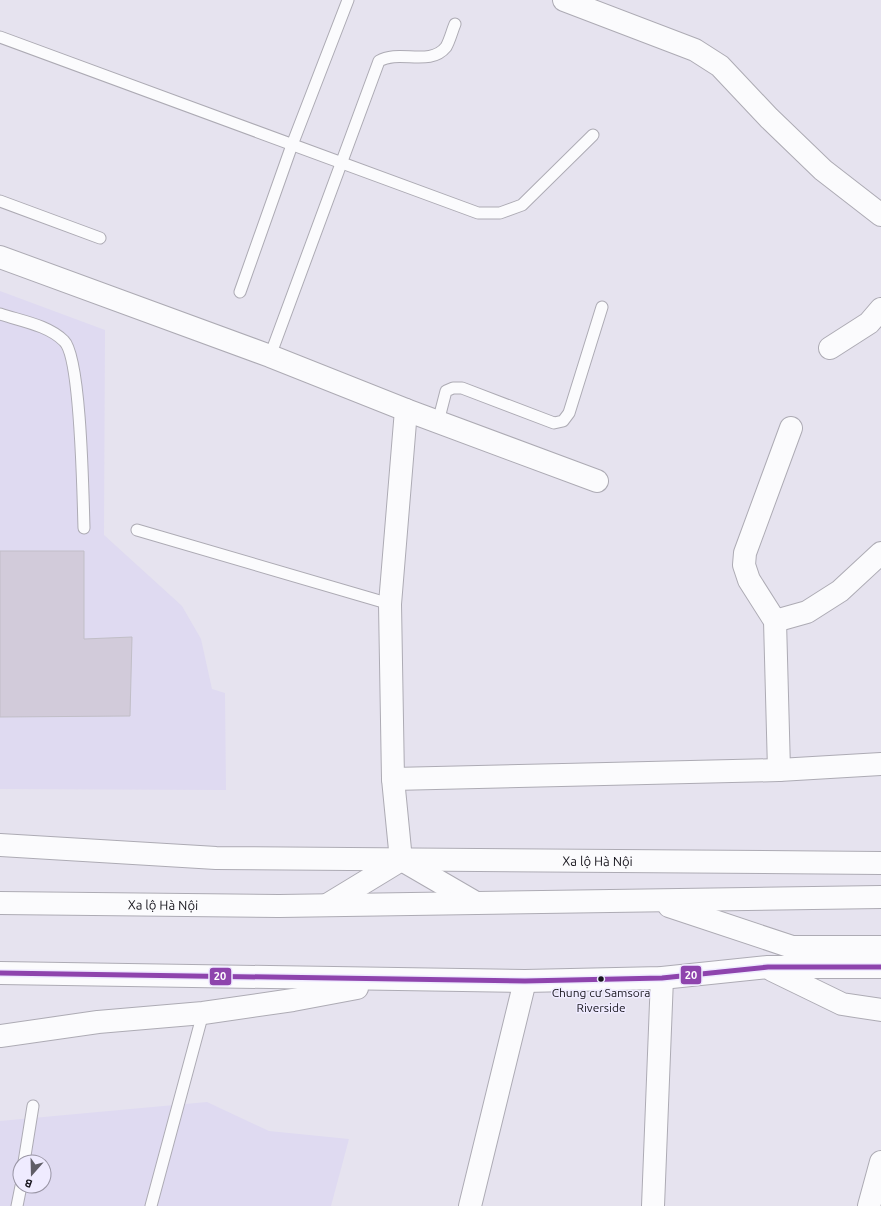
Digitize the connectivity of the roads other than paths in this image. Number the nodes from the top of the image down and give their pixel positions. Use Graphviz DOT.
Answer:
graph roads {
  1 [pos="348,0"];
  2 [pos="564,0"];
  3 [pos="590,5"];
  4 [pos="455,24"];
  5 [pos="0,37"];
  6 [pos="593,135"];
  7 [pos="292,145"];
  8 [pos="341,163"];
  9 [pos="0,201"];
  10 [pos="881,215"];
  11 [pos="100,238"];
  12 [pos="0,257"];
  13 [pos="240,292"];
  14 [pos="602,307"];
  15 [pos="881,309"];
  16 [pos="0,314"];
  17 [pos="830,348"];
  18 [pos="270,356"];
  19 [pos="406,410"];
  20 [pos="438,422"];
  21 [pos="791,428"];
  22 [pos="597,480"];
  23 [pos="84,528"];
  24 [pos="137,530"];
  25 [pos="881,553"];
  26 [pos="390,604"];
  27 [pos="775,621"];
  28 [pos="881,764"];
  29 [pos="779,770"];
  30 [pos="393,779"];
  31 [pos="0,845"];
  32 [pos="401,860"];
  33 [pos="881,863"];
  34 [pos="881,897"];
  35 [pos="652,901"];
  36 [pos="0,903"];
  37 [pos="476,903"];
  38 [pos="326,905"];
  39 [pos="881,947"];
  40 [pos="768,967"];
  41 [pos="881,967"];
  42 [pos="0,973"];
  43 [pos="662,978"];
  44 [pos="406,980"];
  45 [pos="525,981"];
  46 [pos="881,1010"];
  47 [pos="203,1013"];
  48 [pos="0,1036"];
  49 [pos="33,1106"];
  50 [pos="25,1154"];
  51 [pos="881,1162"];
  52 [pos="19,1194"];
  53 [pos="17,1206"];
  54 [pos="151,1206"];
  55 [pos="470,1206"];
  56 [pos="653,1206"];
  57 [pos="869,1206"];
  1 -- 7 [label="lane"];
  2 -- 3 [label="main road"];
  3 -- 10 [label="main road"];
  4 -- 8 [label="lane"];
  5 -- 7 [label="lane"];
  6 -- 8 [label="lane"];
  7 -- 8 [label="lane"];
  7 -- 13 [label="lane"];
  8 -- 18 [label="lane"];
  9 -- 11 [label="lane"];
  12 -- 18 [label="main road"];
  14 -- 20 [label="lane"];
  15 -- 17 [label="main road"];
  16 -- 23 [label="lane"];
  18 -- 19 [label="main road"];
  19 -- 20 [label="main road"];
  19 -- 26 [label="main road"];
  20 -- 22 [label="main road"];
  21 -- 27 [label="main road"];
  24 -- 26 [label="lane"];
  25 -- 27 [label="main road"];
  26 -- 30 [label="main road"];
  27 -- 29 [label="main road"];
  28 -- 29 [label="main road"];
  29 -- 30 [label="main road"];
  30 -- 32 [label="main road"];
  31 -- 32 [label="main road, Xa lộ Hà Nội"];
  32 -- 33 [label="main road, Xa lộ Hà Nội"];
  32 -- 37 [label="main road"];
  32 -- 38 [label="main road"];
  34 -- 35 [label="main road, Xa lộ Hà Nội"];
  35 -- 37 [label="main road, Xa lộ Hà Nội"];
  35 -- 39 [label="main road, Xa lộ Hà Nội"];
  36 -- 38 [label="main road, Xa lộ Hà Nội"];
  37 -- 38 [label="main road, Xa lộ Hà Nội"];
  40 -- 41 [label="main road"];
  40 -- 43 [label="main road"];
  40 -- 46 [label="main road"];
  42 -- 44 [label="main road"];
  43 -- 45 [label="main road"];
  43 -- 56 [label="main road"];
  44 -- 45 [label="main road"];
  44 -- 47 [label="main road"];
  45 -- 55 [label="main road"];
  47 -- 48 [label="main road"];
  47 -- 54 [label="lane"];
  49 -- 50 [label="lane"];
  51 -- 57 [label="main road"];
  52 -- 53 [label="lane"];
}
